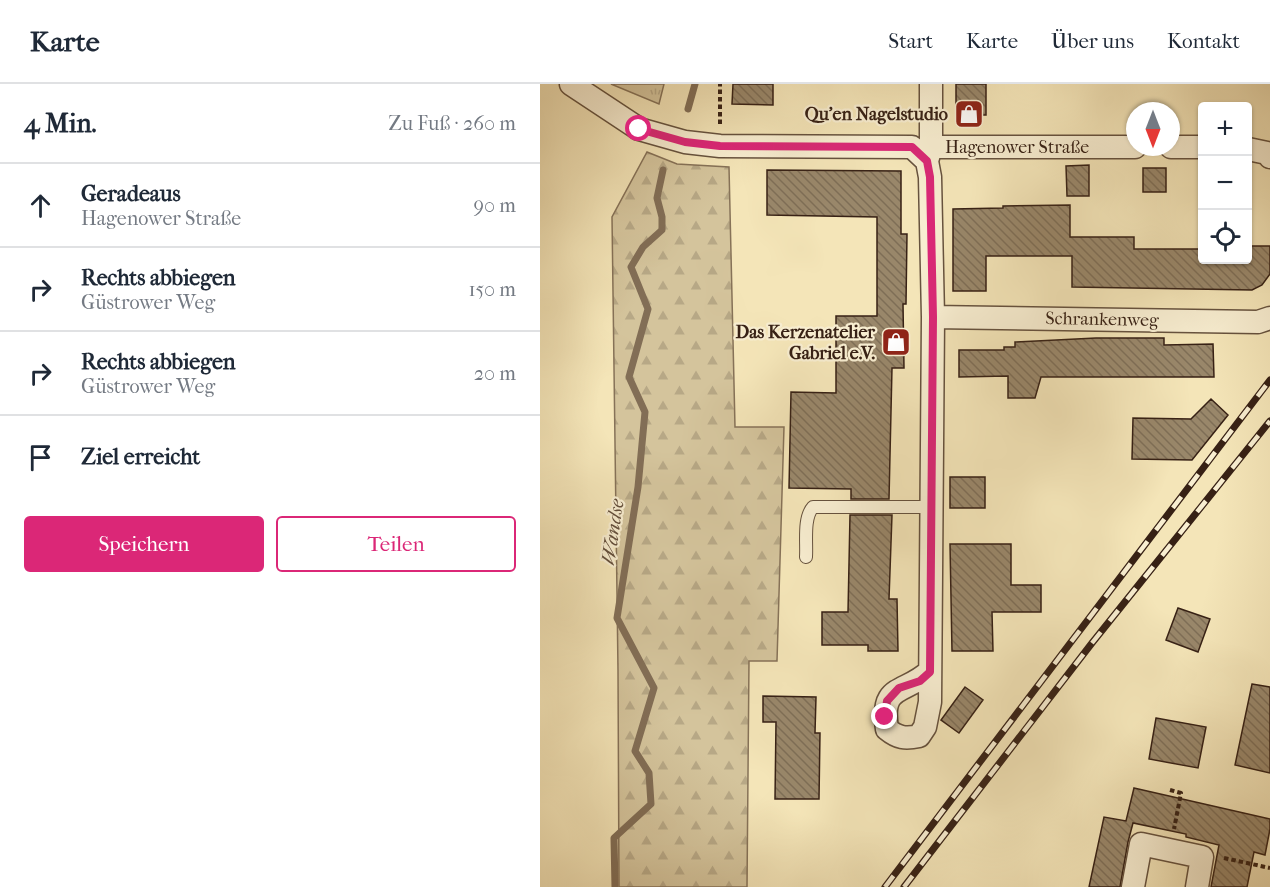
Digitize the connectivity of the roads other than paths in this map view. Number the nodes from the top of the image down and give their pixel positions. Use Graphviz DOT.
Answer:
graph roads {
  1 [pos="571,84"];
  2 [pos="931,84"];
  3 [pos="1126,147"];
  4 [pos="1180,147"];
  5 [pos="1198,147"];
  6 [pos="1252,149"];
  7 [pos="929,154"];
  8 [pos="1270,157"];
  9 [pos="933,317"];
  10 [pos="1270,318"];
  11 [pos="931,507"];
  12 [pos="806,557"];
  13 [pos="930,672"];
  14 [pos="1133,887"];
  15 [pos="1197,887"];
  1 -- 7 [label="street, Hagenower Straße"];
  2 -- 7 [label="street"];
  3 -- 7 [label="street, Hagenower Straße"];
  4 -- 5 [label="street"];
  6 -- 8 [label="street"];
  7 -- 9 [label="street"];
  9 -- 10 [label="street, Schrankenweg"];
  9 -- 11 [label="street"];
  11 -- 12 [label="lane"];
  11 -- 13 [label="street"];
  14 -- 15 [label="street"];
}
